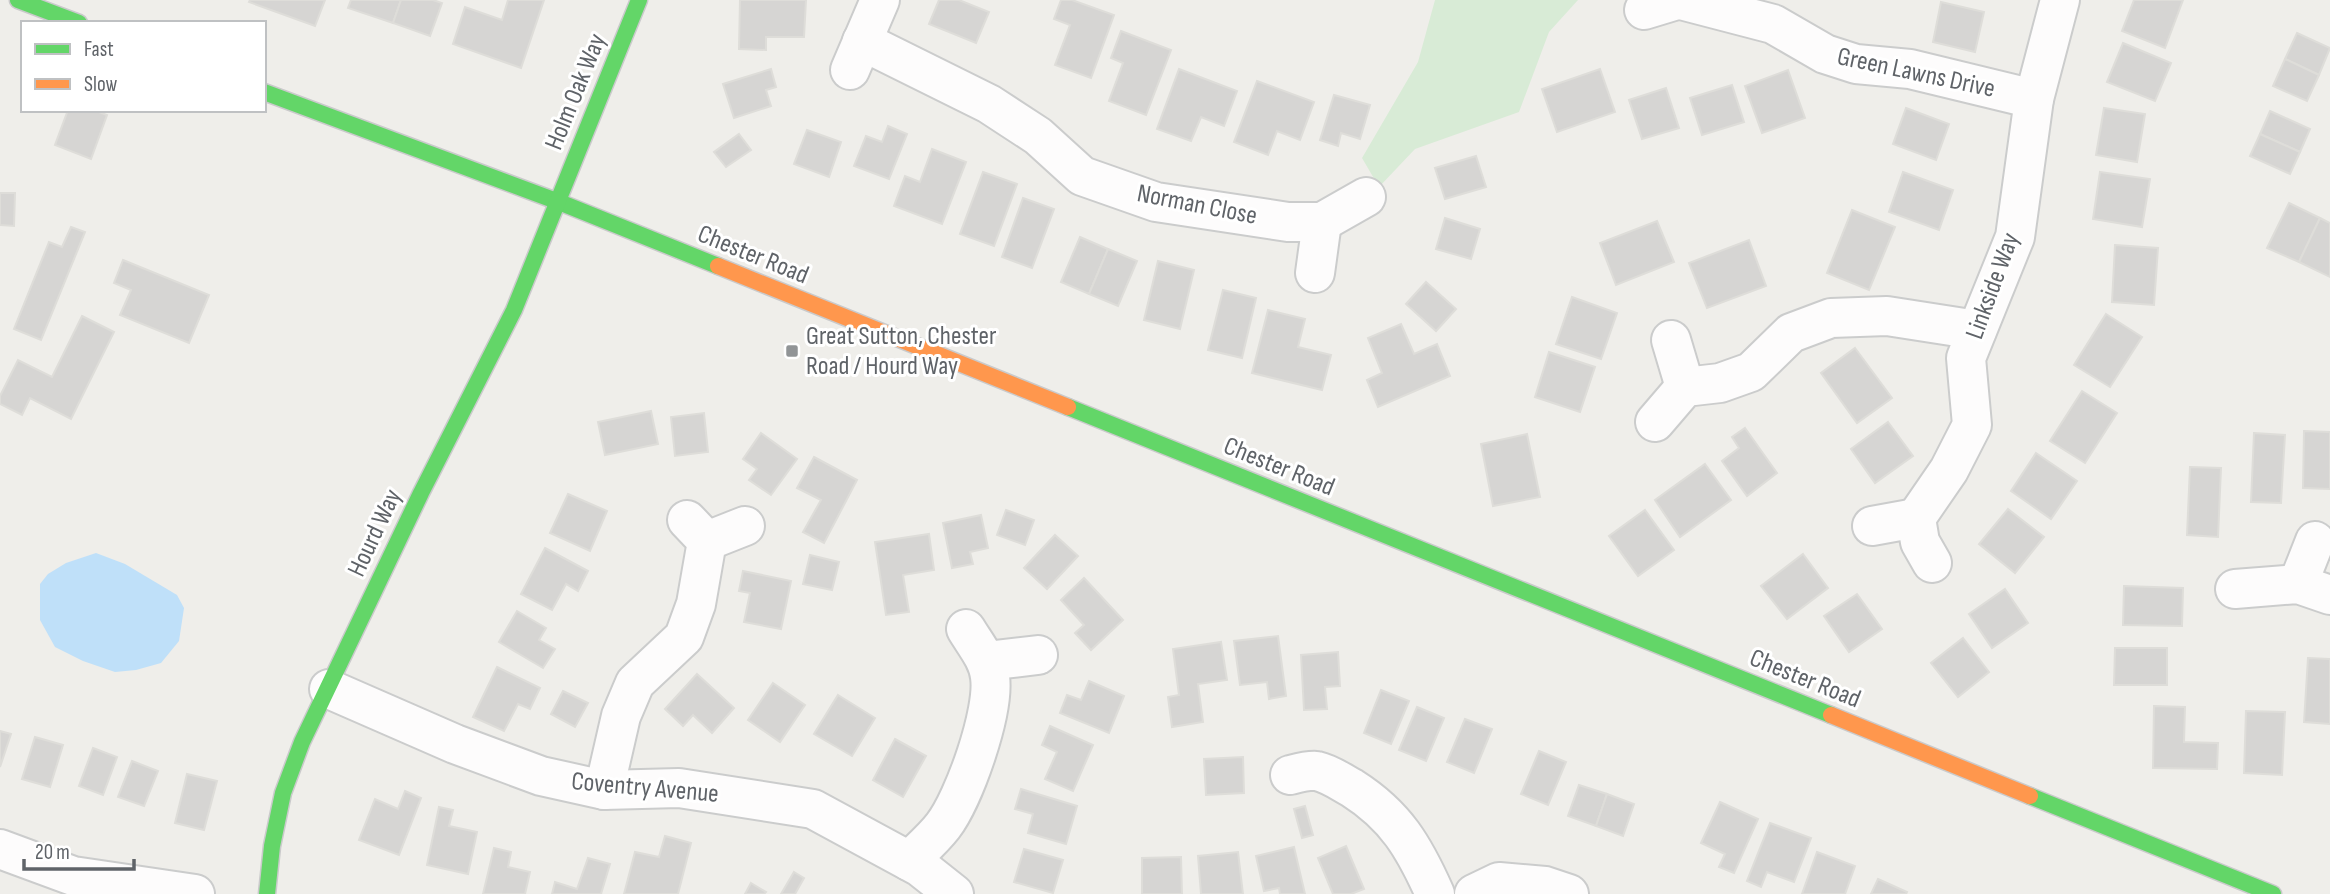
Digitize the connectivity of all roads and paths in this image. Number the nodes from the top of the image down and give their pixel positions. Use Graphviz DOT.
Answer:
graph roads {
  1 [pos="18,0"];
  2 [pos="639,0"];
  3 [pos="880,0"];
  4 [pos="2060,0"];
  5 [pos="1667,4"];
  6 [pos="74,21"];
  7 [pos="266,93"];
  8 [pos="2034,99"];
  9 [pos="1366,197"];
  10 [pos="559,202"];
  11 [pos="1322,222"];
  12 [pos="1315,273"];
  13 [pos="1978,330"];
  14 [pos="1671,340"];
  15 [pos="1685,387"];
  16 [pos="1655,422"];
  17 [pos="1916,518"];
  18 [pos="745,526"];
  19 [pos="1872,526"];
  20 [pos="2315,541"];
  21 [pos="1933,563"];
  22 [pos="2235,589"];
  23 [pos="2314,589"];
  24 [pos="966,629"];
  25 [pos="1038,655"];
  26 [pos="986,661"];
  27 [pos="329,689"];
  28 [pos="1309,764"];
  29 [pos="604,790"];
  30 [pos="0,849"];
  31 [pos="909,861"];
  32 [pos="70,885"];
  33 [pos="195,894"];
  34 [pos="267,894"];
  35 [pos="954,894"];
  36 [pos="1435,894"];
  37 [pos="1474,894"];
  38 [pos="1569,894"];
  39 [pos="2273,894"];
  1 -- 6 [label="main road"];
  2 -- 10 [label="main road, Holm Oak Way"];
  3 -- 11 [label="street, Norman Close"];
  4 -- 8 [label="street, Linkside Way"];
  5 -- 8 [label="street, Green Lawns Drive"];
  7 -- 10 [label="main road, Chester Road"];
  8 -- 13 [label="street, Linkside Way"];
  9 -- 11 [label="street, Norman Close"];
  10 -- 27 [label="main road, Hourd Way"];
  10 -- 39 [label="main road, Chester Road"];
  11 -- 12 [label="street"];
  13 -- 15 [label="street"];
  13 -- 17 [label="street, Linkside Way"];
  14 -- 15 [label="street"];
  15 -- 16 [label="street"];
  17 -- 19 [label="street"];
  17 -- 21 [label="street"];
  18 -- 29 [label="street"];
  20 -- 23 [label="street"];
  22 -- 23 [label="street"];
  24 -- 26 [label="street"];
  25 -- 26 [label="street"];
  26 -- 31 [label="street"];
  27 -- 29 [label="street, Coventry Avenue"];
  27 -- 34 [label="main road, Hourd Way"];
  28 -- 36 [label="street"];
  29 -- 31 [label="street, Coventry Avenue"];
  30 -- 32 [label="street"];
  31 -- 35 [label="street, Coventry Avenue"];
  32 -- 33 [label="street"];
  37 -- 38 [label="street"];
}
